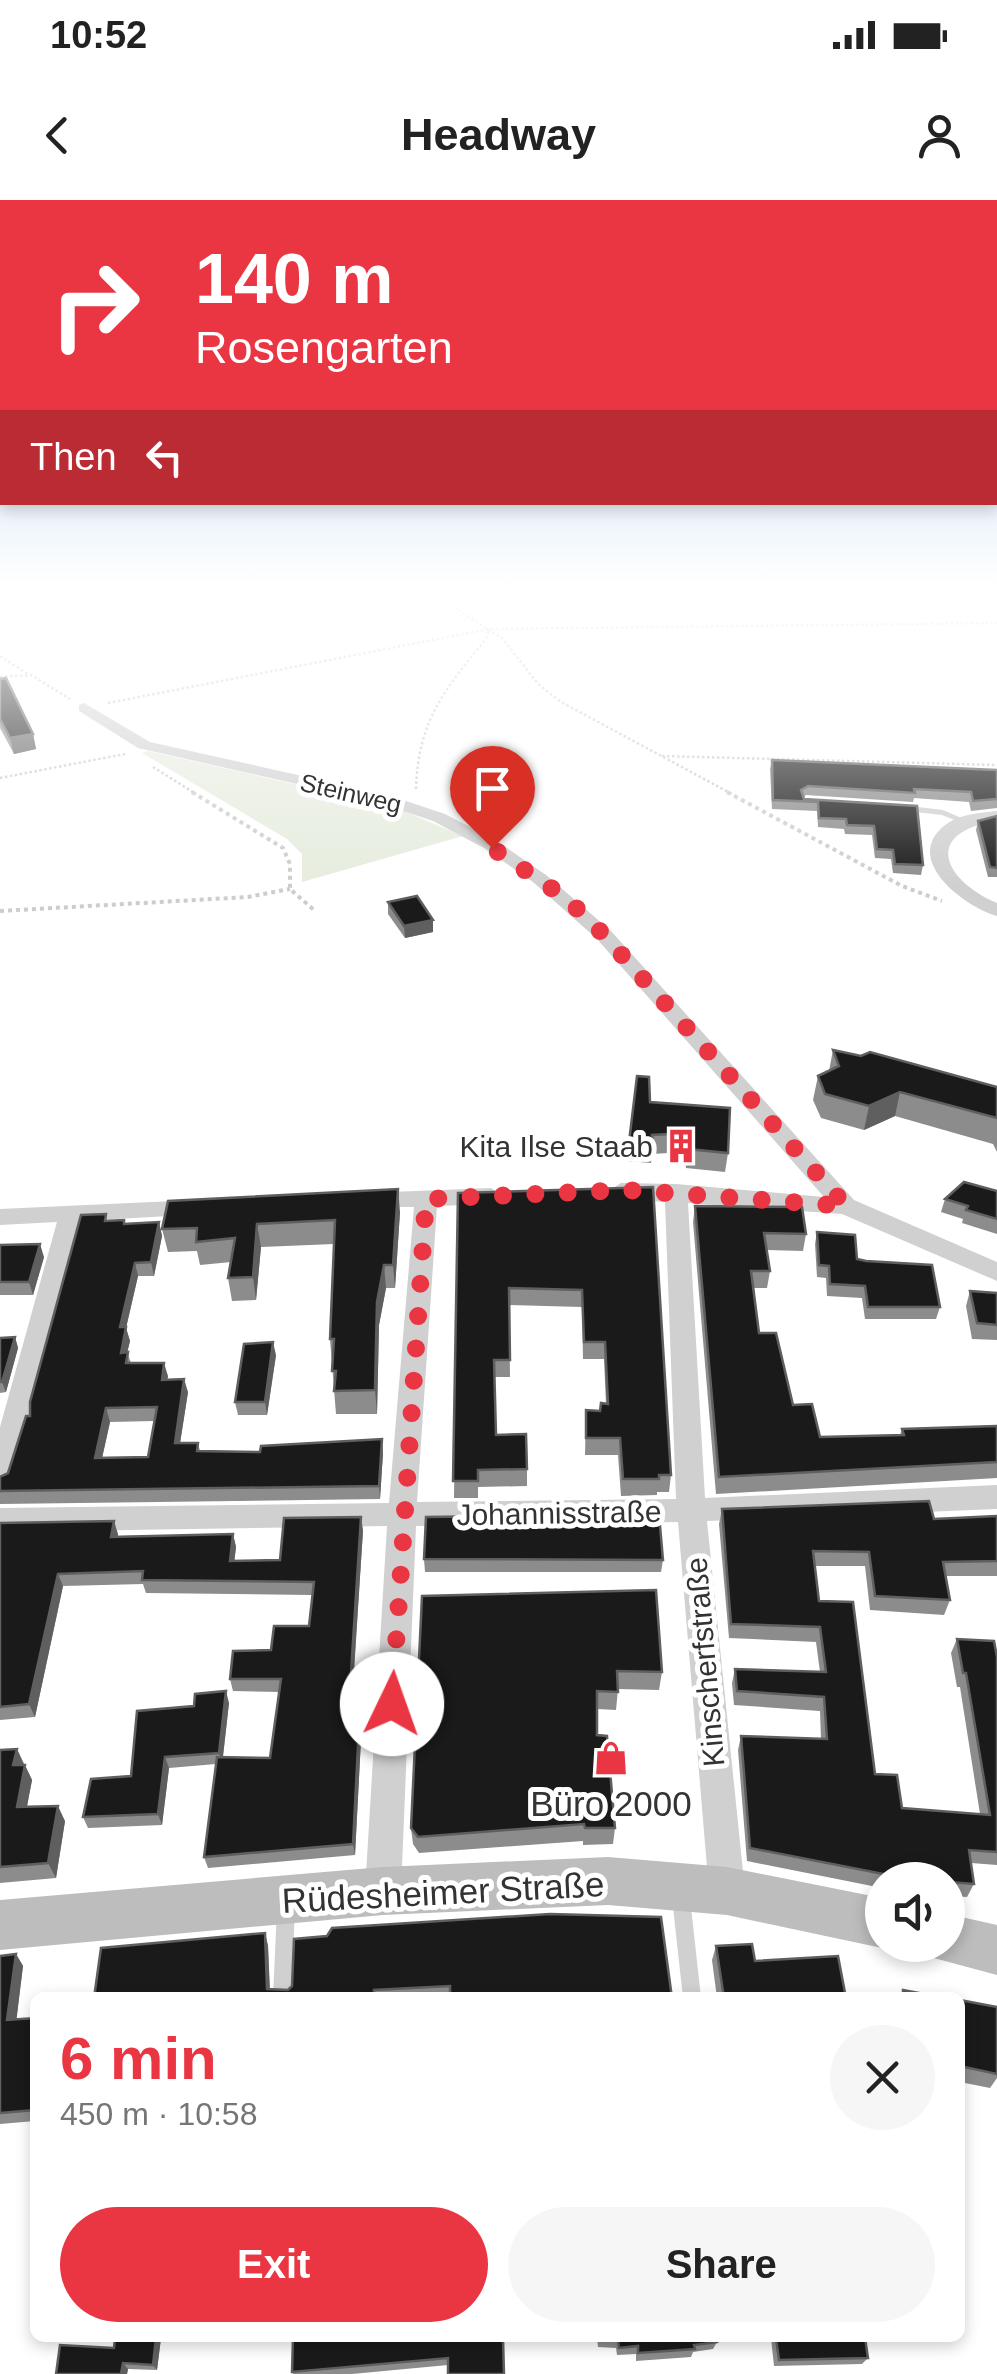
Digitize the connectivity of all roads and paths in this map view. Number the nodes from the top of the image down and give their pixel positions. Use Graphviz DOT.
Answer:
graph roads {
  1 [pos="45,684"];
  2 [pos="205,684"];
  3 [pos="448,684"];
  4 [pos="539,684"];
  5 [pos="84,708"];
  6 [pos="138,749"];
  7 [pos="659,756"];
  8 [pos="997,766"];
  9 [pos="0,778"];
  10 [pos="416,808"];
  11 [pos="898,808"];
  12 [pos="997,816"];
  13 [pos="962,820"];
  14 [pos="290,888"];
  15 [pos="988,908"];
  16 [pos="314,910"];
  17 [pos="0,911"];
  18 [pos="590,1192"];
  19 [pos="676,1192"];
  20 [pos="517,1195"];
  21 [pos="426,1199"];
  22 [pos="348,1202"];
  23 [pos="846,1206"];
  24 [pos="230,1207"];
  25 [pos="72,1213"];
  26 [pos="0,1218"];
  27 [pos="997,1272"];
  28 [pos="0,1477"];
  29 [pos="997,1497"];
  30 [pos="691,1510"];
  31 [pos="402,1516"];
  32 [pos="0,1520"];
  33 [pos="680,1886"];
  34 [pos="382,1892"];
  35 [pos="728,1892"];
  36 [pos="286,1900"];
  37 [pos="865,1920"];
  38 [pos="0,1925"];
  39 [pos="965,1942"];
  40 [pos="997,1950"];
  41 [pos="282,1992"];
  42 [pos="691,1992"];
  1 -- 5 [label="path"];
  2 -- 5 [label="path"];
  3 -- 10 [label="path"];
  4 -- 7 [label="path"];
  5 -- 6 [label="street, Steinweg"];
  6 -- 9 [label="path"];
  6 -- 10 [label="street, Steinweg"];
  6 -- 14 [label="path"];
  7 -- 8 [label="path"];
  7 -- 15 [label="path"];
  10 -- 23 [label="street, Steinweg"];
  11 -- 13 [label="lane"];
  12 -- 13 [label="street"];
  13 -- 15 [label="street"];
  14 -- 16 [label="path"];
  14 -- 17 [label="path"];
  18 -- 19 [label="street"];
  19 -- 23 [label="street"];
  19 -- 30 [label="street, Kinscherfstraße"];
  20 -- 21 [label="street"];
  21 -- 22 [label="street"];
  21 -- 31 [label="street"];
  23 -- 27 [label="street, Steinweg"];
  24 -- 25 [label="street"];
  25 -- 26 [label="street"];
  25 -- 28 [label="street"];
  29 -- 30 [label="street, Johannisstraße"];
  30 -- 31 [label="street, Johannisstraße"];
  30 -- 35 [label="street, Kinscherfstraße"];
  31 -- 32 [label="street, Johannisstraße"];
  31 -- 34 [label="street"];
  33 -- 34 [label="street, Rüdesheimer Straße"];
  33 -- 35 [label="street, Rüdesheimer Straße"];
  33 -- 42 [label="lane"];
  34 -- 36 [label="street, Rüdesheimer Straße"];
  35 -- 37 [label="street, Rüdesheimer Straße"];
  36 -- 38 [label="street, Rüdesheimer Straße"];
  36 -- 41 [label="lane"];
  39 -- 40 [label="street"];
}
